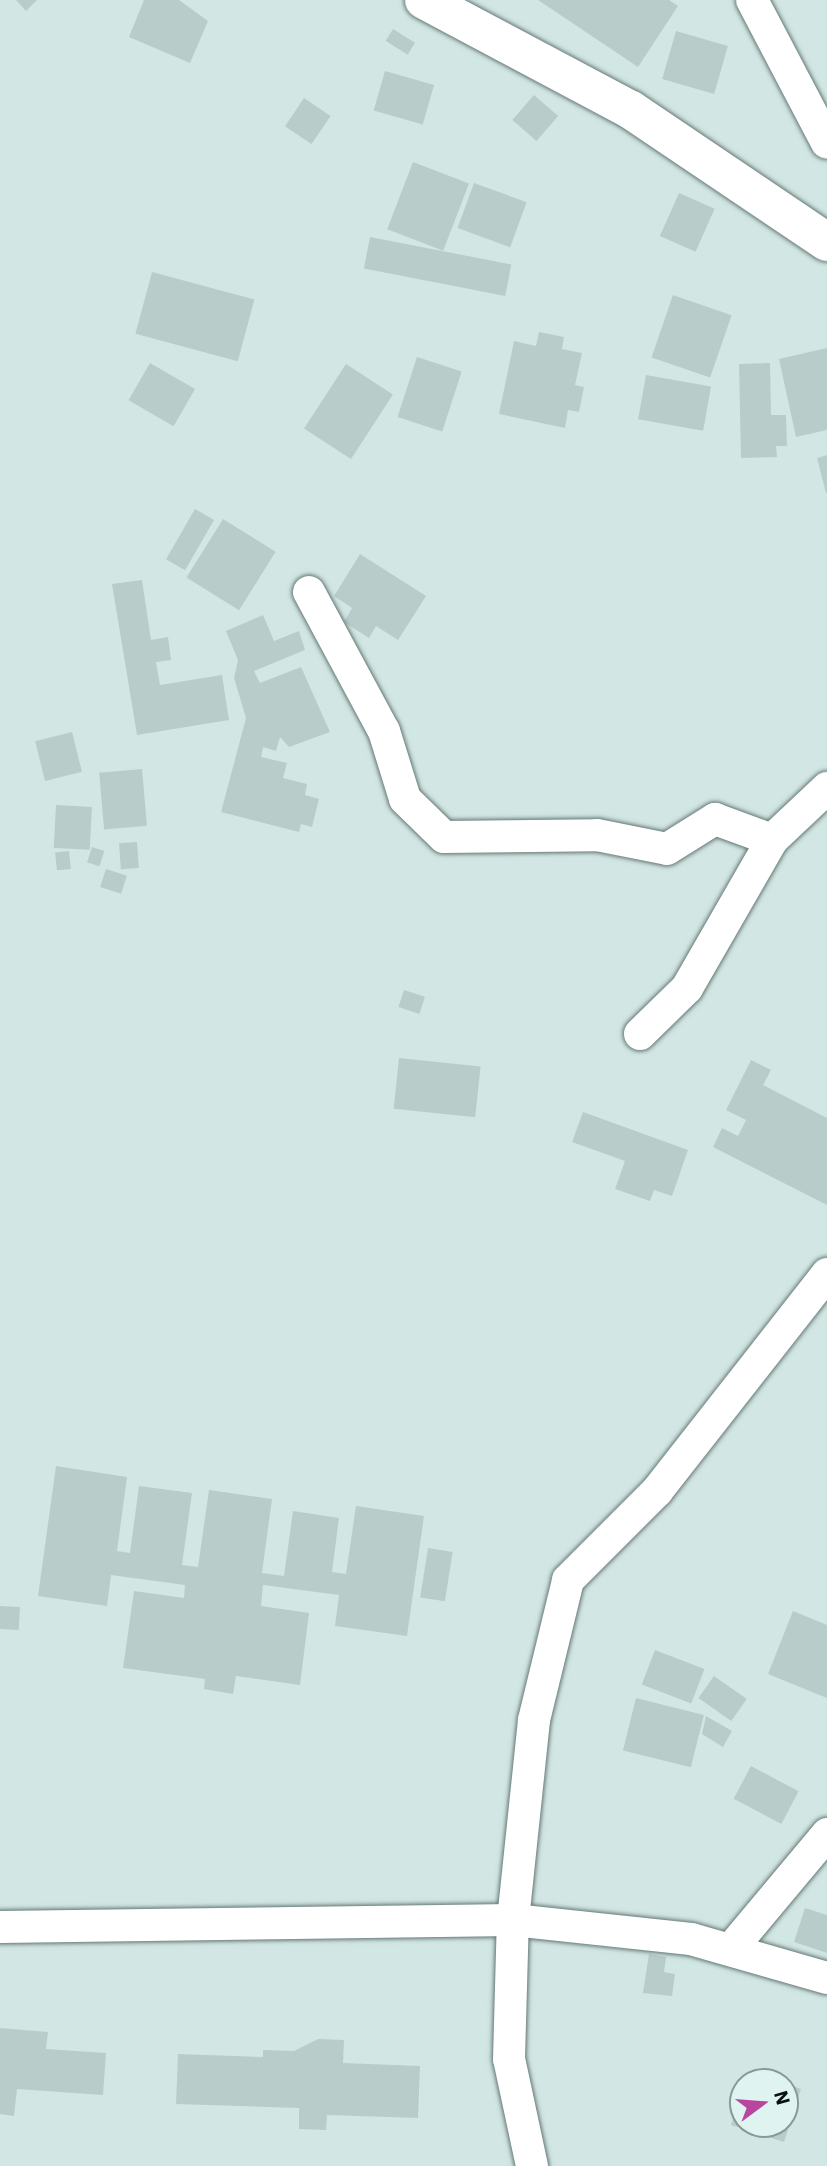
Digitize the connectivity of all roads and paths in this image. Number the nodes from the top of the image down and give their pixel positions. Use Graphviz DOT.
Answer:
graph roads {
  1 [pos="424,0"];
  2 [pos="752,0"];
  3 [pos="827,142"];
  4 [pos="827,242"];
  5 [pos="309,592"];
  6 [pos="827,788"];
  7 [pos="772,840"];
  8 [pos="640,1034"];
  9 [pos="827,1274"];
  10 [pos="827,1834"];
  11 [pos="513,1920"];
  12 [pos="0,1927"];
  13 [pos="731,1949"];
  14 [pos="827,1978"];
  15 [pos="532,2166"];
  1 -- 4 [label="street"];
  2 -- 3 [label="street"];
  5 -- 7 [label="street"];
  6 -- 7 [label="street"];
  7 -- 8 [label="street"];
  9 -- 11 [label="street"];
  10 -- 13 [label="street"];
  11 -- 12 [label="street"];
  11 -- 13 [label="street"];
  11 -- 15 [label="street"];
  13 -- 14 [label="street"];
}
